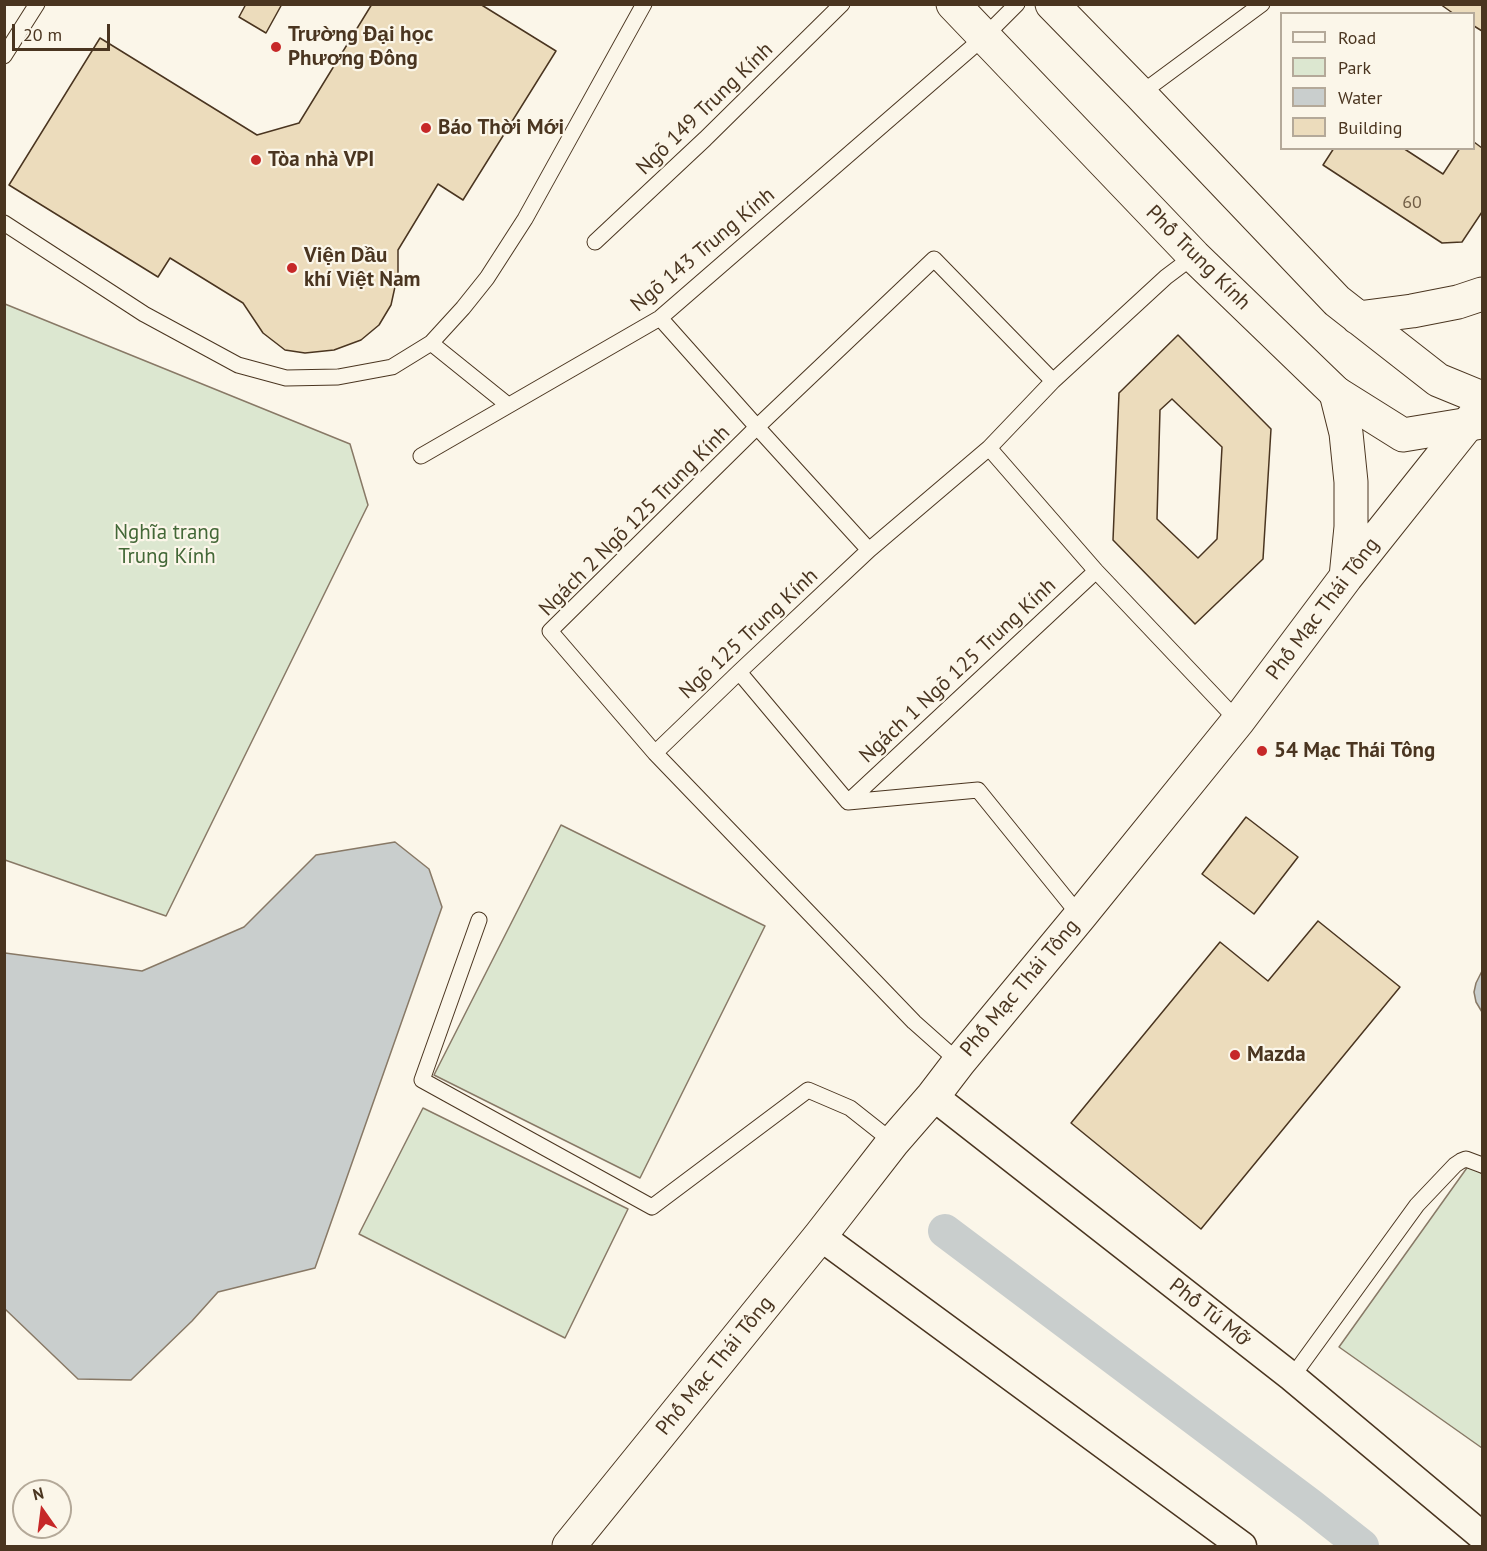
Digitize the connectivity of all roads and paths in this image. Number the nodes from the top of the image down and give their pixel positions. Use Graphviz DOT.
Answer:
graph roads {
  1 [pos="37,4"];
  2 [pos="644,4"];
  3 [pos="842,4"];
  4 [pos="953,4"];
  5 [pos="1017,4"];
  6 [pos="1052,4"];
  7 [pos="1262,4"];
  8 [pos="984,37"];
  9 [pos="4,56"];
  10 [pos="1140,94"];
  11 [pos="4,223"];
  12 [pos="595,242"];
  13 [pos="1194,256"];
  14 [pos="1482,294"];
  15 [pos="660,318"];
  16 [pos="1358,318"];
  17 [pos="431,343"];
  18 [pos="1053,381"];
  19 [pos="1336,393"];
  20 [pos="1482,398"];
  21 [pos="508,405"];
  22 [pos="1477,418"];
  23 [pos="757,427"];
  24 [pos="989,448"];
  25 [pos="421,456"];
  26 [pos="869,550"];
  27 [pos="1096,571"];
  28 [pos="1346,577"];
  29 [pos="739,672"];
  30 [pos="1238,721"];
  31 [pos="656,753"];
  32 [pos="848,802"];
  33 [pos="1080,916"];
  34 [pos="479,920"];
  35 [pos="958,1062"];
  36 [pos="933,1096"];
  37 [pos="893,1142"];
  38 [pos="1482,1165"];
  39 [pos="820,1236"];
  40 [pos="1292,1377"];
  41 [pos="1482,1536"];
  42 [pos="569,1546"];
  43 [pos="1242,1546"];
  1 -- 9 [label="lane"];
  2 -- 17 [label="lane"];
  3 -- 12 [label="lane, Ngõ 149 Trung Kính"];
  4 -- 8 [label="street, Phố Trung Kính"];
  5 -- 8 [label="lane, Ngõ 143 Trung Kính"];
  6 -- 10 [label="street"];
  7 -- 10 [label="lane"];
  8 -- 13 [label="street, Phố Trung Kính"];
  8 -- 15 [label="lane, Ngõ 143 Trung Kính"];
  10 -- 16 [label="street"];
  11 -- 17 [label="lane"];
  13 -- 18 [label="lane, Ngõ 125 Trung Kính"];
  13 -- 19 [label="street, Phố Trung Kính"];
  14 -- 16 [label="street"];
  15 -- 21 [label="lane, Ngõ 143 Trung Kính"];
  15 -- 23 [label="lane, Ngách 2 Ngõ 125 Trung Kính"];
  16 -- 20 [label="street"];
  17 -- 21 [label="lane"];
  18 -- 23 [label="lane, Ngách 2 Ngõ 125 Trung Kính"];
  18 -- 24 [label="lane, Ngõ 125 Trung Kính"];
  19 -- 22 [label="street, Phố Trung Kính"];
  19 -- 28 [label="street"];
  21 -- 25 [label="lane, Ngõ 143 Trung Kính"];
  22 -- 28 [label="street, Phố Mạc Thái Tông"];
  23 -- 26 [label="lane, Ngách 2 Ngõ 125 Trung Kính"];
  23 -- 31 [label="lane, Ngách 2 Ngõ 125 Trung Kính"];
  24 -- 26 [label="lane, Ngõ 125 Trung Kính"];
  24 -- 27 [label="lane"];
  26 -- 29 [label="lane, Ngõ 125 Trung Kính"];
  27 -- 30 [label="lane"];
  27 -- 32 [label="lane, Ngách 1 Ngõ 125 Trung Kính"];
  28 -- 30 [label="street, Phố Mạc Thái Tông"];
  29 -- 31 [label="lane, Ngõ 125 Trung Kính"];
  29 -- 32 [label="lane"];
  30 -- 33 [label="street, Phố Mạc Thái Tông"];
  31 -- 35 [label="lane"];
  32 -- 33 [label="lane, Ngách 1 Ngõ 125 Trung Kính"];
  33 -- 35 [label="street, Phố Mạc Thái Tông"];
  34 -- 37 [label="lane"];
  35 -- 36 [label="street, Phố Mạc Thái Tông"];
  36 -- 37 [label="street, Phố Mạc Thái Tông"];
  36 -- 40 [label="street, Phố Tú Mỡ"];
  37 -- 39 [label="street, Phố Mạc Thái Tông"];
  38 -- 40 [label="lane"];
  39 -- 42 [label="street, Phố Mạc Thái Tông"];
  39 -- 43 [label="street"];
  40 -- 41 [label="street, Phố Tú Mỡ"];
}
